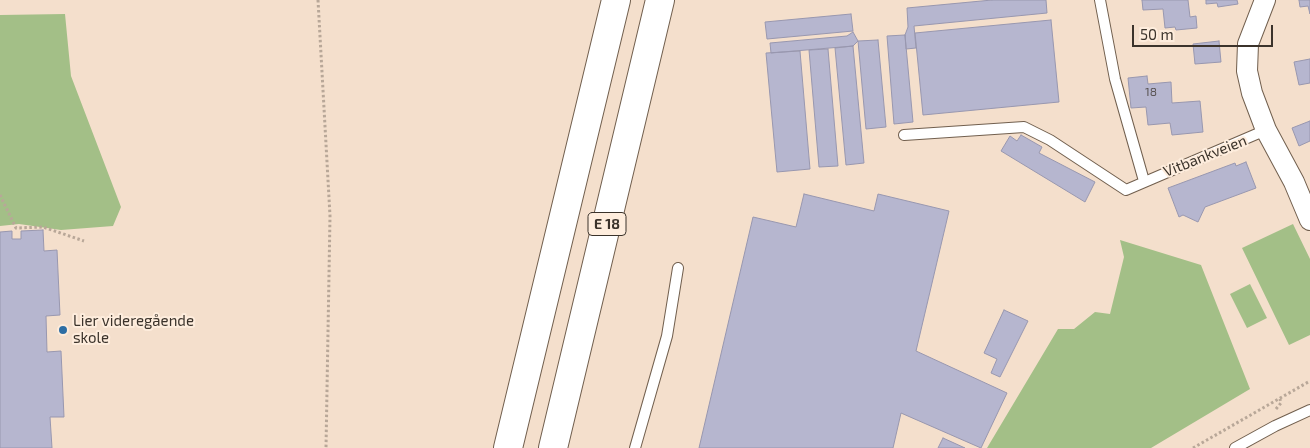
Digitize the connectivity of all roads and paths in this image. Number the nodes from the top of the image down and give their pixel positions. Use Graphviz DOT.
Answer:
graph roads {
  1 [pos="318,0"];
  2 [pos="616,0"];
  3 [pos="660,0"];
  4 [pos="1100,0"];
  5 [pos="1265,0"];
  6 [pos="1266,130"];
  7 [pos="904,135"];
  8 [pos="1144,181"];
  9 [pos="0,196"];
  10 [pos="1310,220"];
  11 [pos="84,241"];
  12 [pos="678,268"];
  13 [pos="1310,381"];
  14 [pos="1310,410"];
  15 [pos="326,448"];
  16 [pos="508,448"];
  17 [pos="552,448"];
  18 [pos="635,448"];
  19 [pos="1193,448"];
  20 [pos="1235,448"];
  1 -- 15 [label="path"];
  2 -- 16 [label="highway"];
  3 -- 17 [label="highway, E 18"];
  4 -- 8 [label="lane"];
  5 -- 6 [label="street"];
  6 -- 8 [label="lane, Vitbankveien"];
  6 -- 10 [label="street"];
  7 -- 8 [label="lane, Vitbankveien"];
  9 -- 11 [label="path"];
  12 -- 18 [label="lane"];
  13 -- 19 [label="path"];
  14 -- 20 [label="lane"];
}
